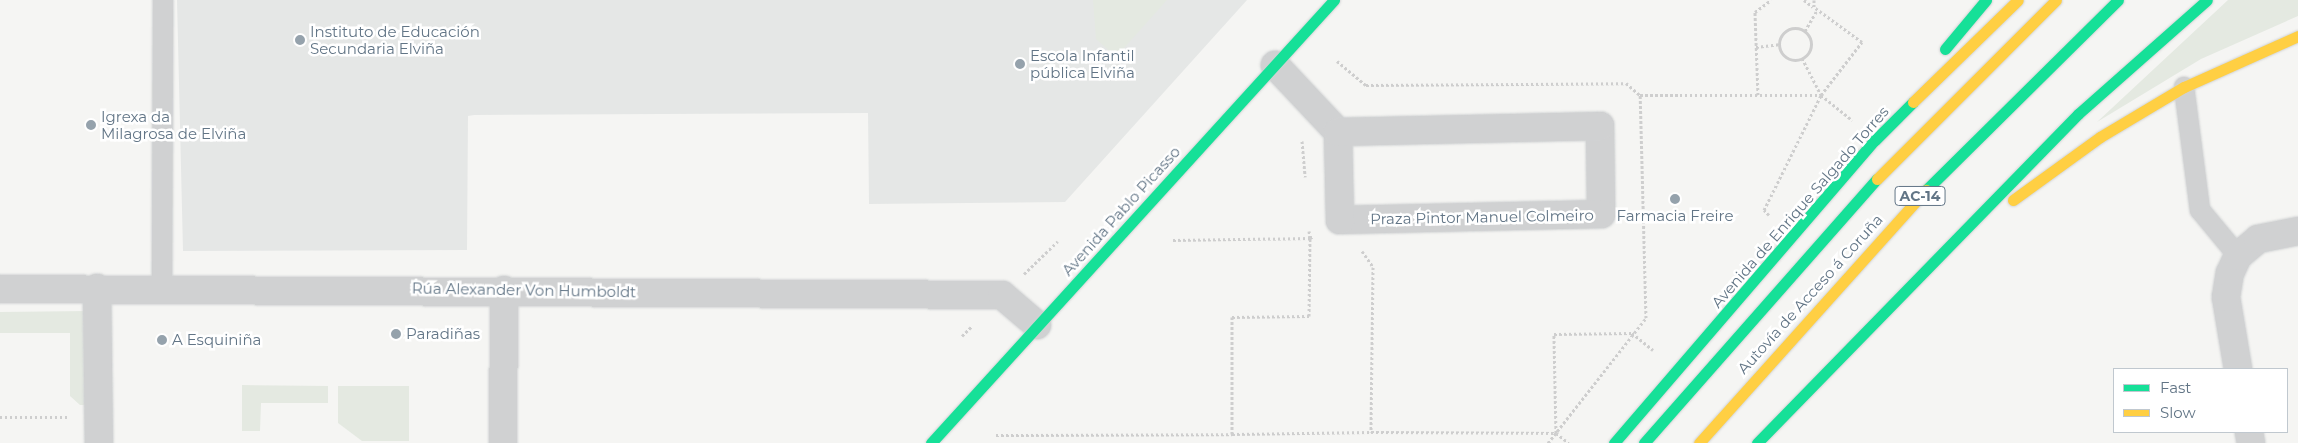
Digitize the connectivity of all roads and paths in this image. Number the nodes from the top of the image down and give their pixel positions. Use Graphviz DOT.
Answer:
graph roads {
  1 [pos="163,0"];
  2 [pos="1334,0"];
  3 [pos="1771,0"];
  4 [pos="1804,0"];
  5 [pos="1814,0"];
  6 [pos="1986,0"];
  7 [pos="2018,0"];
  8 [pos="2056,0"];
  9 [pos="2118,0"];
  10 [pos="2207,0"];
  11 [pos="1816,9"];
  12 [pos="1806,32"];
  13 [pos="2298,36"];
  14 [pos="1779,44"];
  15 [pos="1756,46"];
  16 [pos="1802,58"];
  17 [pos="1936,59"];
  18 [pos="1337,62"];
  19 [pos="1275,66"];
  20 [pos="1925,73"];
  21 [pos="2184,87"];
  22 [pos="1640,95"];
  23 [pos="1758,95"];
  24 [pos="1821,95"];
  25 [pos="1859,125"];
  26 [pos="1338,132"];
  27 [pos="1301,134"];
  28 [pos="1875,140"];
  29 [pos="1305,181"];
  30 [pos="1777,209"];
  31 [pos="1340,220"];
  32 [pos="1309,228"];
  33 [pos="2298,231"];
  34 [pos="1963,236"];
  35 [pos="1310,238"];
  36 [pos="1173,240"];
  37 [pos="2238,256"];
  38 [pos="97,288"];
  39 [pos="162,288"];
  40 [pos="0,289"];
  41 [pos="504,290"];
  42 [pos="1038,325"];
  43 [pos="1632,333"];
  44 [pos="1658,355"];
  45 [pos="2238,368"];
  46 [pos="0,417"];
  47 [pos="99,430"];
  48 [pos="1371,432"];
  49 [pos="1556,433"];
  50 [pos="1232,434"];
  51 [pos="996,435"];
  52 [pos="503,443"];
  53 [pos="931,443"];
  54 [pos="1548,443"];
  55 [pos="1569,443"];
  56 [pos="1614,443"];
  57 [pos="1644,443"];
  58 [pos="1699,443"];
  59 [pos="1757,443"];
  1 -- 39 [label="lane"];
  2 -- 19 [label="main road, Avenida Pablo Picasso"];
  3 -- 15 [label="path"];
  4 -- 11 [label="path"];
  5 -- 11 [label="path"];
  6 -- 17 [label="main road"];
  7 -- 28 [label="main road, Avenida de Enrique Salgado Torres"];
  8 -- 57 [label="main road, Autovía de Acceso á Coruña / AC-14"];
  9 -- 58 [label="main road, Autovía de Acceso á Coruña / AC-14"];
  10 -- 34 [label="main road"];
  11 -- 12 [label="path"];
  11 -- 24 [label="path"];
  12 -- 14 [label="path"];
  12 -- 16 [label="path"];
  13 -- 21 [label="main road"];
  14 -- 15 [label="path"];
  14 -- 16 [label="path"];
  15 -- 23 [label="path"];
  16 -- 24 [label="path"];
  18 -- 22 [label="path"];
  19 -- 26 [label="street"];
  19 -- 42 [label="main road, Avenida Pablo Picasso"];
  20 -- 28 [label="main road"];
  21 -- 34 [label="main road"];
  21 -- 37 [label="lane"];
  22 -- 23 [label="path"];
  22 -- 43 [label="path"];
  23 -- 24 [label="path"];
  24 -- 25 [label="path"];
  24 -- 30 [label="path"];
  26 -- 31 [label="street"];
  26 -- 31 [label="street, Praza Pintor Manuel Colmeiro"];
  27 -- 29 [label="path"];
  28 -- 56 [label="main road, Avenida de Enrique Salgado Torres"];
  31 -- 35 [label="path"];
  31 -- 48 [label="path"];
  32 -- 35 [label="path"];
  33 -- 37 [label="street"];
  34 -- 59 [label="main road"];
  35 -- 36 [label="path"];
  35 -- 50 [label="path"];
  37 -- 45 [label="street"];
  38 -- 39 [label="street, Rúa Alexander Von Humboldt"];
  38 -- 40 [label="street, Rúa Alexander Von Humboldt"];
  38 -- 47 [label="street"];
  39 -- 41 [label="street, Rúa Alexander Von Humboldt"];
  41 -- 42 [label="street, Rúa Alexander Von Humboldt"];
  41 -- 52 [label="street"];
  42 -- 53 [label="main road, Avenida Pablo Picasso"];
  43 -- 44 [label="path"];
  43 -- 49 [label="path"];
  43 -- 49 [label="path"];
  46 -- 47 [label="path"];
  48 -- 49 [label="path"];
  48 -- 50 [label="path"];
  49 -- 54 [label="path"];
  49 -- 55 [label="path"];
  50 -- 51 [label="path"];
}
